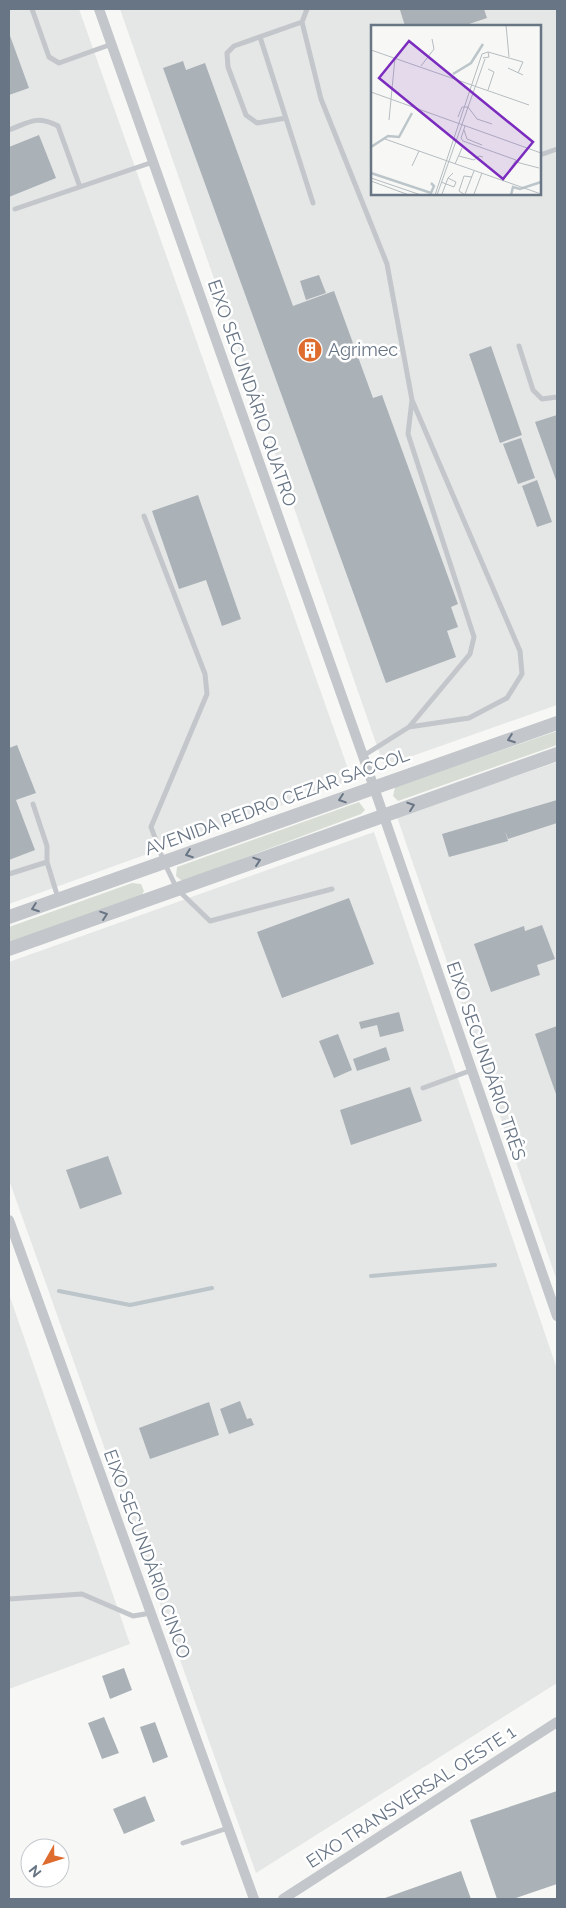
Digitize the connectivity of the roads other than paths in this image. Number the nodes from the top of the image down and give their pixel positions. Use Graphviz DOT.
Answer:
graph roads {
  1 [pos="32,9"];
  2 [pos="99,9"];
  3 [pos="307,9"];
  4 [pos="302,22"];
  5 [pos="260,37"];
  6 [pos="112,44"];
  7 [pos="286,118"];
  8 [pos="9,130"];
  9 [pos="557,148"];
  10 [pos="541,155"];
  11 [pos="153,162"];
  12 [pos="80,187"];
  13 [pos="313,203"];
  14 [pos="14,208"];
  15 [pos="519,346"];
  16 [pos="557,397"];
  17 [pos="412,400"];
  18 [pos="144,516"];
  19 [pos="557,723"];
  20 [pos="409,727"];
  21 [pos="557,754"];
  22 [pos="363,756"];
  23 [pos="374,788"];
  24 [pos="33,804"];
  25 [pos="384,816"];
  26 [pos="47,862"];
  27 [pos="164,862"];
  28 [pos="9,874"];
  29 [pos="177,889"];
  30 [pos="332,889"];
  31 [pos="59,900"];
  32 [pos="9,917"];
  33 [pos="9,949"];
  34 [pos="472,1070"];
  35 [pos="423,1088"];
  36 [pos="9,1220"];
  37 [pos="557,1316"];
  38 [pos="9,1599"];
  39 [pos="151,1613"];
  40 [pos="557,1722"];
  41 [pos="228,1828"];
  42 [pos="183,1843"];
  43 [pos="254,1899"];
  44 [pos="283,1899"];
  1 -- 6 [label="lane"];
  2 -- 6 [label="street, EIXO SECUNDÁRIO QUATRO"];
  3 -- 4 [label="lane"];
  4 -- 5 [label="lane"];
  4 -- 17 [label="lane"];
  5 -- 7 [label="lane"];
  5 -- 7 [label="lane"];
  6 -- 11 [label="street, EIXO SECUNDÁRIO QUATRO"];
  7 -- 13 [label="lane"];
  8 -- 12 [label="lane"];
  9 -- 10 [label="lane"];
  11 -- 12 [label="lane"];
  11 -- 22 [label="street, EIXO SECUNDÁRIO QUATRO"];
  12 -- 14 [label="lane"];
  15 -- 16 [label="lane"];
  17 -- 20 [label="lane"];
  17 -- 20 [label="lane"];
  18 -- 27 [label="lane"];
  19 -- 23 [label="street, AVENIDA PEDRO CEZAR SACCOL, one-way"];
  20 -- 22 [label="lane"];
  25 -- 21 [label="street, one-way"];
  22 -- 23 [label="street, EIXO SECUNDÁRIO QUATRO"];
  23 -- 25 [label="street, EIXO SECUNDÁRIO TRÊS"];
  23 -- 27 [label="street, AVENIDA PEDRO CEZAR SACCOL, one-way"];
  24 -- 26 [label="lane"];
  29 -- 25 [label="street, one-way"];
  25 -- 34 [label="street, EIXO SECUNDÁRIO TRÊS"];
  26 -- 28 [label="lane"];
  26 -- 31 [label="lane"];
  27 -- 29 [label="lane"];
  27 -- 31 [label="street, AVENIDA PEDRO CEZAR SACCOL"];
  29 -- 30 [label="lane"];
  33 -- 29 [label="street, one-way"];
  31 -- 32 [label="street, AVENIDA PEDRO CEZAR SACCOL, one-way"];
  34 -- 35 [label="lane"];
  34 -- 37 [label="street, EIXO SECUNDÁRIO TRÊS"];
  36 -- 39 [label="street, EIXO SECUNDÁRIO CINCO"];
  38 -- 39 [label="lane"];
  39 -- 41 [label="street, EIXO SECUNDÁRIO CINCO"];
  40 -- 44 [label="street, EIXO TRANSVERSAL OESTE 1"];
  41 -- 42 [label="lane"];
  41 -- 43 [label="street, EIXO SECUNDÁRIO CINCO"];
}
